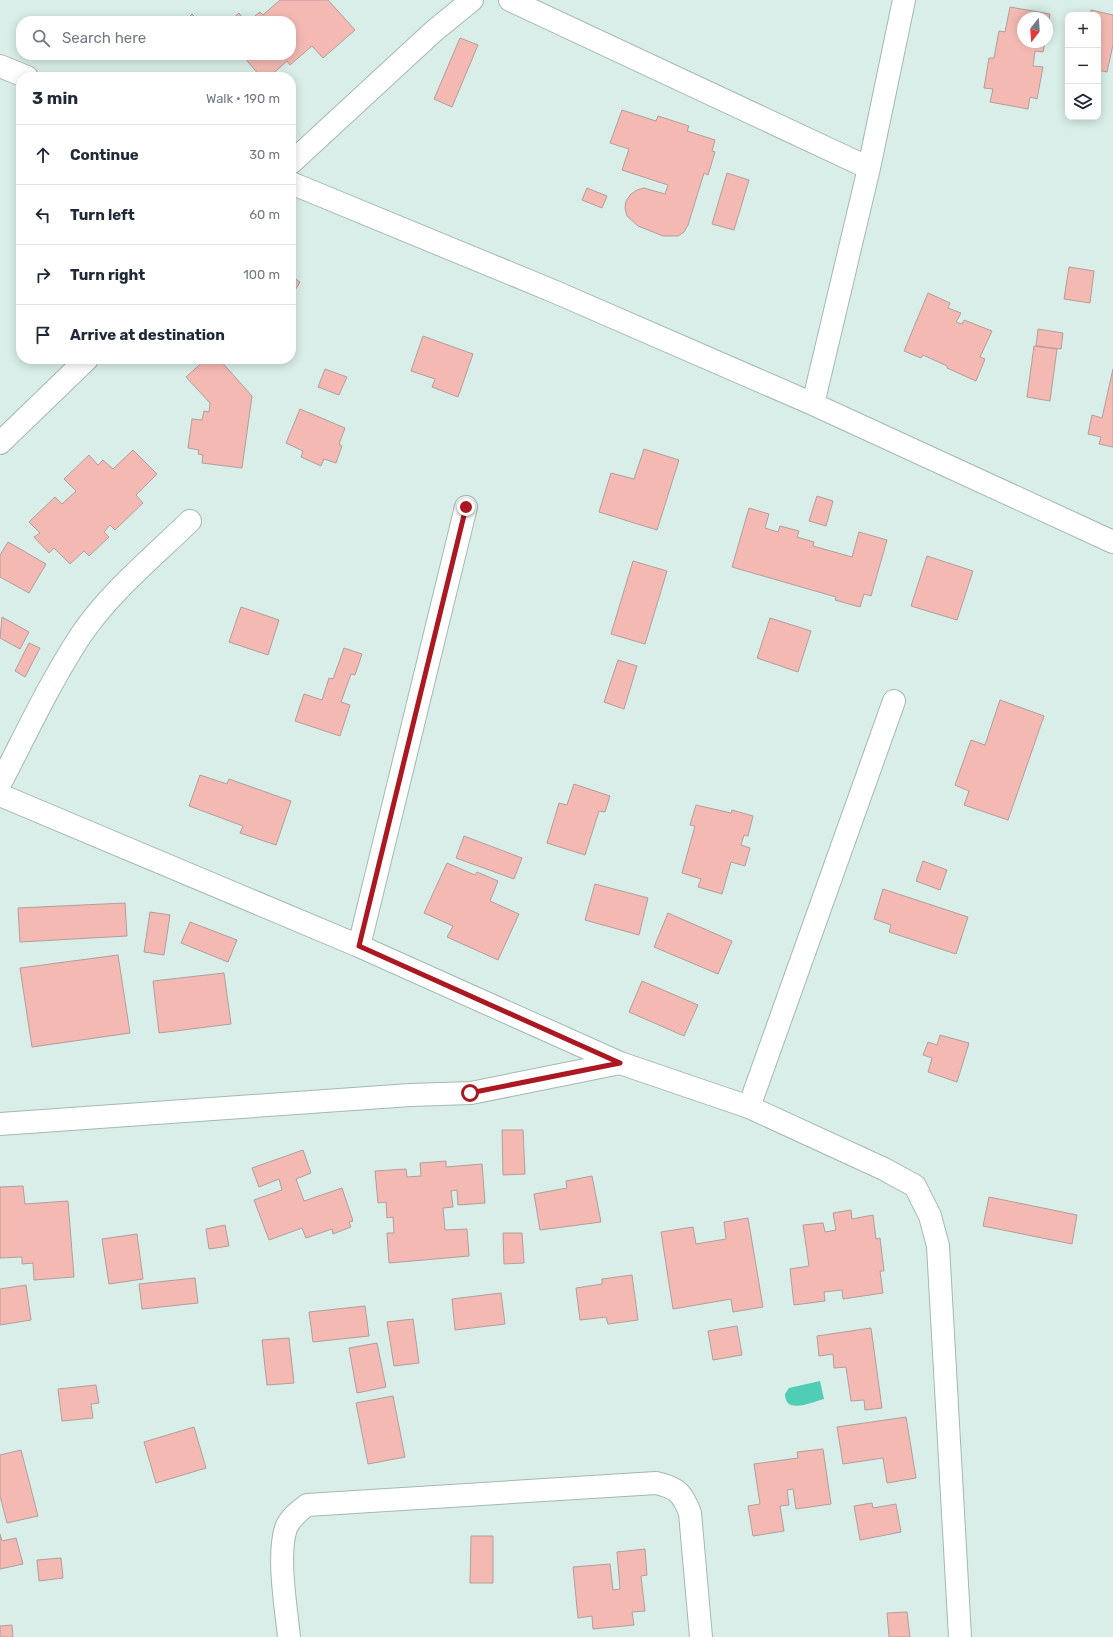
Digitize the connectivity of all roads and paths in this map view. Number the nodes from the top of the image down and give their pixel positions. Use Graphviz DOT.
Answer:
graph roads {
  1 [pos="472,0"];
  2 [pos="510,0"];
  3 [pos="904,0"];
  4 [pos="0,66"];
  5 [pos="16,73"];
  6 [pos="296,159"];
  7 [pos="869,168"];
  8 [pos="296,185"];
  9 [pos="81,364"];
  10 [pos="813,404"];
  11 [pos="3,435"];
  12 [pos="466,507"];
  13 [pos="190,521"];
  14 [pos="1113,542"];
  15 [pos="894,701"];
  16 [pos="0,784"];
  17 [pos="0,794"];
  18 [pos="359,946"];
  19 [pos="620,1063"];
  20 [pos="749,1107"];
  21 [pos="0,1124"];
  22 [pos="289,1637"];
  23 [pos="701,1637"];
  24 [pos="960,1637"];
  1 -- 6 [label="street"];
  2 -- 7 [label="street"];
  3 -- 7 [label="street"];
  4 -- 5 [label="street"];
  7 -- 10 [label="street"];
  8 -- 10 [label="street"];
  9 -- 11 [label="street"];
  10 -- 14 [label="street"];
  12 -- 18 [label="street"];
  13 -- 16 [label="street"];
  15 -- 20 [label="street"];
  17 -- 18 [label="street"];
  18 -- 19 [label="street"];
  19 -- 20 [label="street"];
  19 -- 21 [label="street"];
  20 -- 24 [label="street"];
  22 -- 23 [label="street"];
}
